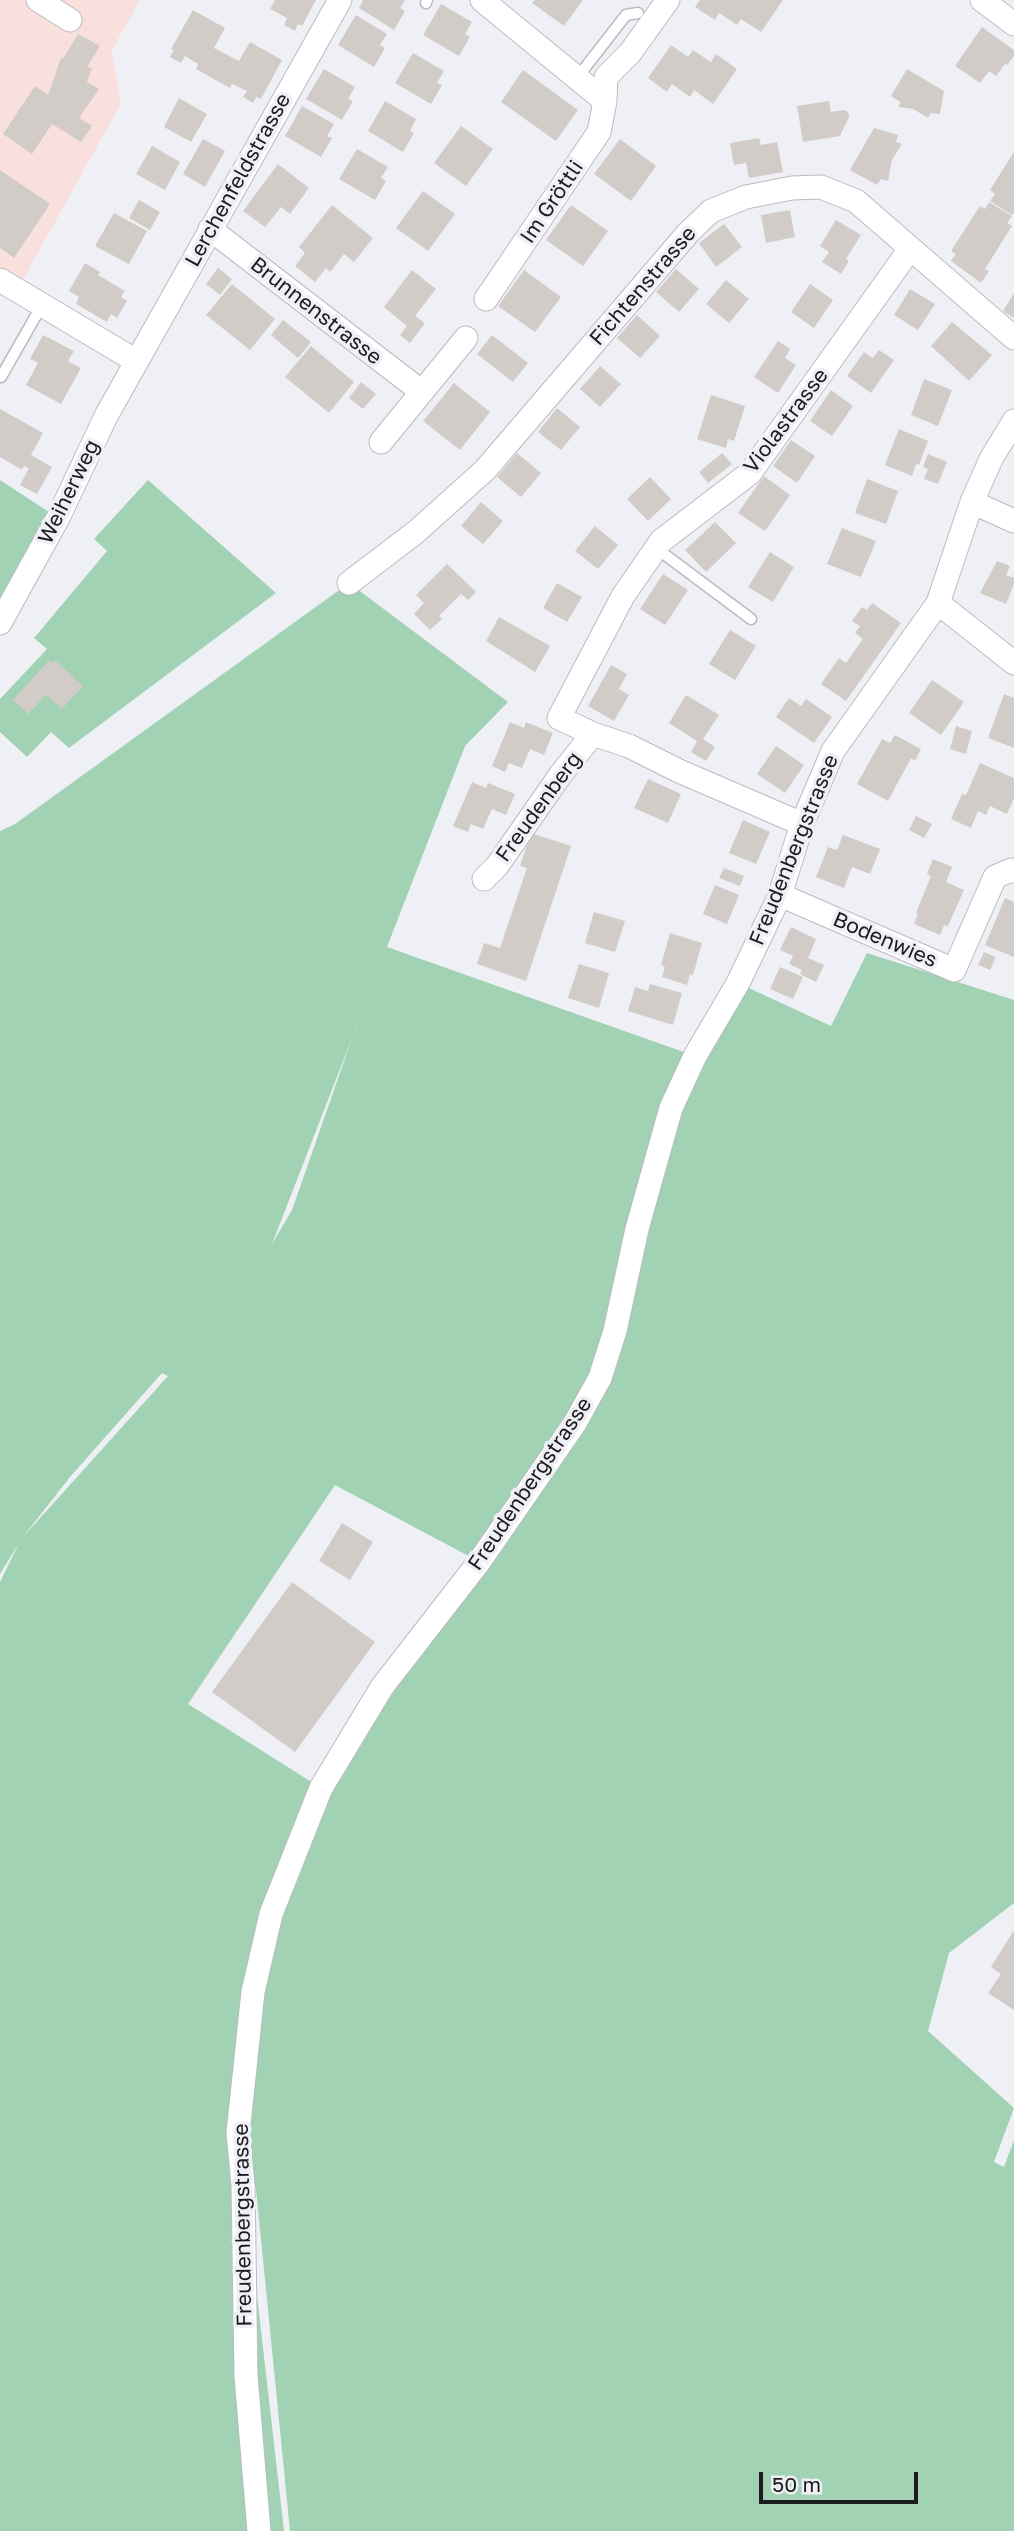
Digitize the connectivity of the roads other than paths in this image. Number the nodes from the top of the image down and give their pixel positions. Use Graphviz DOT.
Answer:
graph roads {
  1 [pos="38,0"];
  2 [pos="341,0"];
  3 [pos="482,0"];
  4 [pos="668,0"];
  5 [pos="982,0"];
  6 [pos="638,13"];
  7 [pos="70,20"];
  8 [pos="1014,24"];
  9 [pos="577,78"];
  10 [pos="605,101"];
  11 [pos="210,229"];
  12 [pos="910,249"];
  13 [pos="0,281"];
  14 [pos="486,299"];
  15 [pos="42,305"];
  16 [pos="466,338"];
  17 [pos="1014,338"];
  18 [pos="136,361"];
  19 [pos="1,377"];
  20 [pos="422,392"];
  21 [pos="1014,421"];
  22 [pos="381,442"];
  23 [pos="972,502"];
  24 [pos="1014,521"];
  25 [pos="656,548"];
  26 [pos="349,583"];
  27 [pos="938,603"];
  28 [pos="751,619"];
  29 [pos="0,623"];
  30 [pos="1014,663"];
  31 [pos="593,734"];
  32 [pos="802,824"];
  33 [pos="1014,871"];
  34 [pos="484,878"];
  35 [pos="780,895"];
  36 [pos="259,2531"];
  1 -- 7 [label="street"];
  2 -- 11 [label="street, Lerchenfeldstrasse"];
  3 -- 9 [label="street"];
  4 -- 10 [label="street, Im Gröttli"];
  5 -- 8 [label="street"];
  6 -- 9 [label="lane"];
  9 -- 10 [label="street"];
  10 -- 14 [label="street, Im Gröttli"];
  11 -- 18 [label="street, Lerchenfeldstrasse"];
  11 -- 20 [label="street, Brunnenstrasse"];
  12 -- 17 [label="street, Fichtenstrasse"];
  12 -- 25 [label="street, Violastrasse"];
  12 -- 26 [label="street, Fichtenstrasse"];
  13 -- 15 [label="street"];
  15 -- 18 [label="street"];
  15 -- 19 [label="lane"];
  16 -- 20 [label="street"];
  18 -- 29 [label="street, Weiherweg"];
  20 -- 22 [label="street"];
  21 -- 23 [label="street, Freudenbergstrasse"];
  23 -- 24 [label="street"];
  23 -- 27 [label="street, Freudenbergstrasse"];
  25 -- 28 [label="lane"];
  25 -- 31 [label="street, Violastrasse"];
  27 -- 30 [label="street"];
  27 -- 32 [label="street, Freudenbergstrasse"];
  31 -- 32 [label="street"];
  31 -- 34 [label="street, Freudenberg"];
  32 -- 35 [label="street, Freudenbergstrasse"];
  33 -- 35 [label="street, Bodenwies"];
  35 -- 36 [label="street, Freudenbergstrasse"];
}
